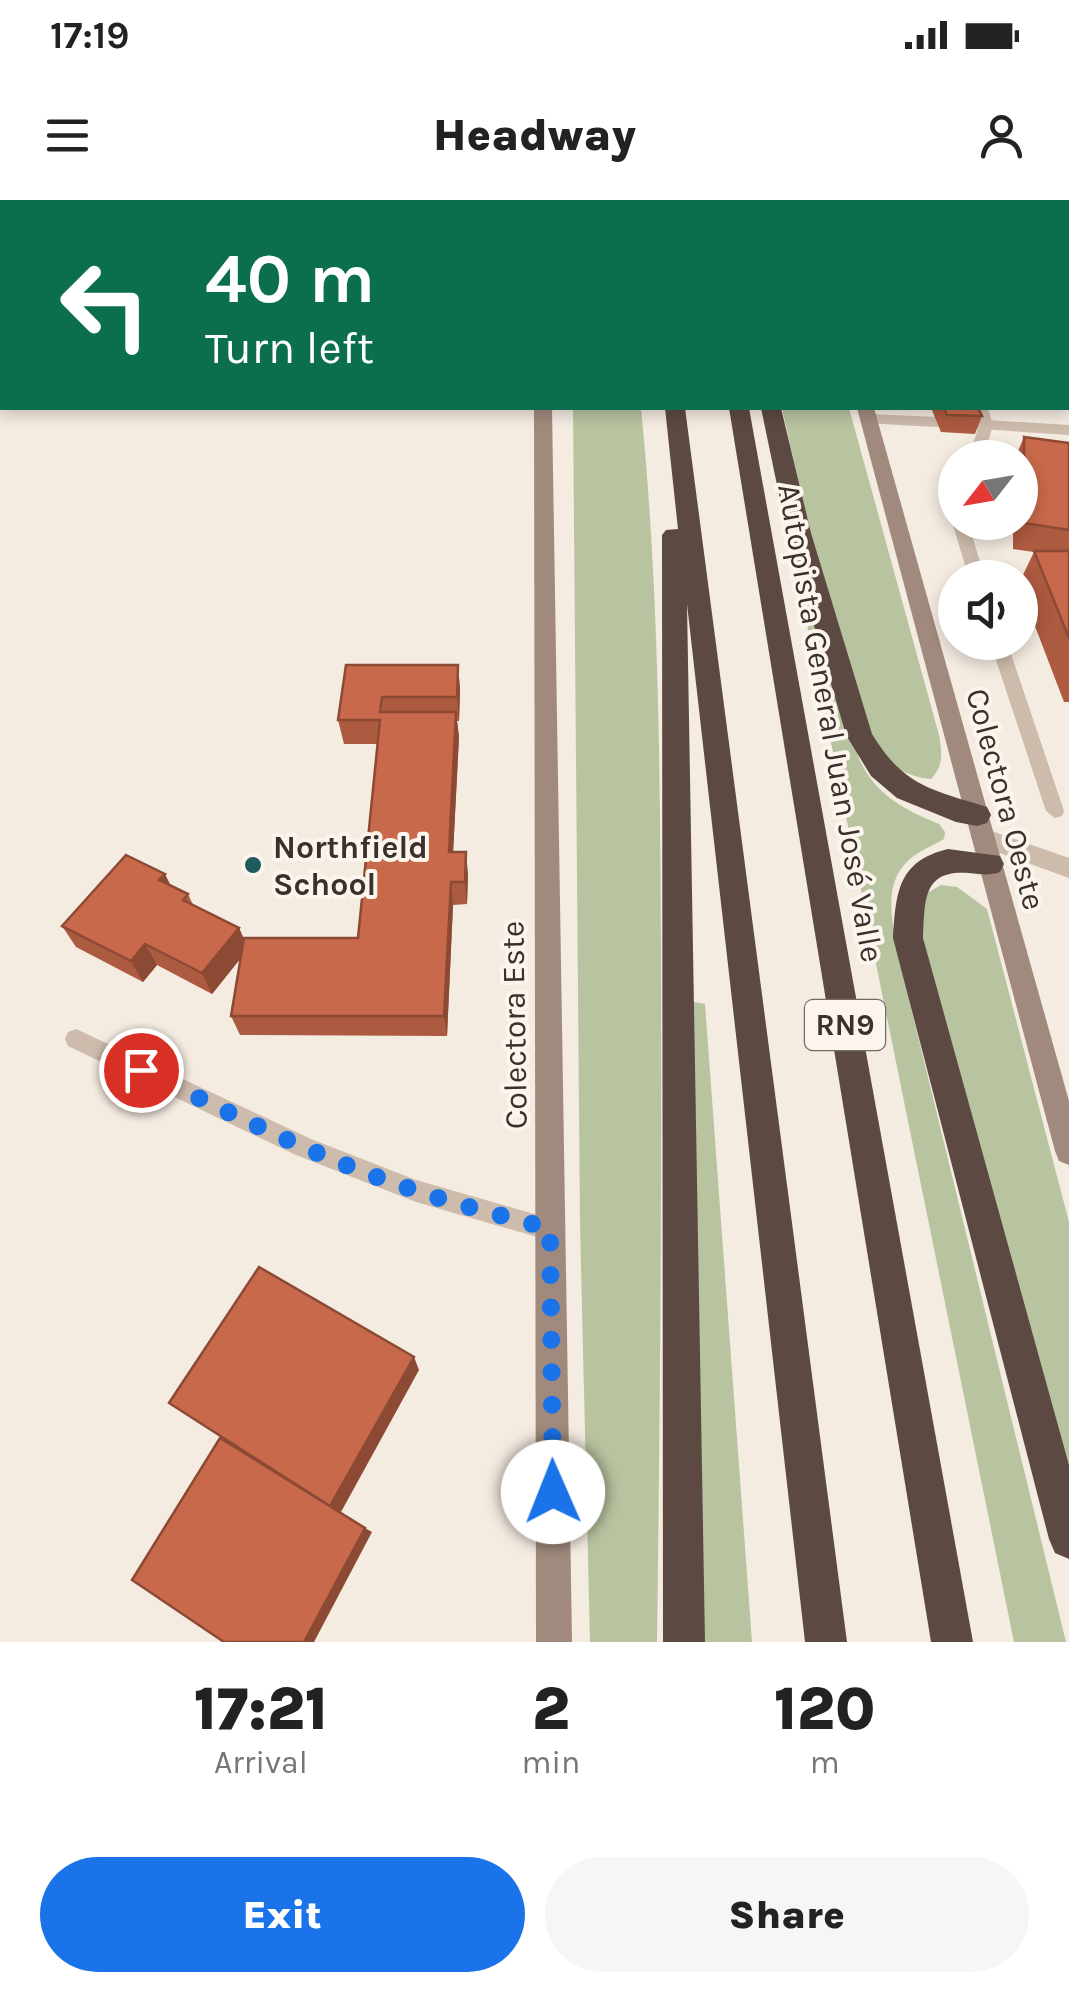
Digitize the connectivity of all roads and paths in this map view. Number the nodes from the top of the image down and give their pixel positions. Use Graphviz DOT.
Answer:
graph roads {
  1 [pos="544,410"];
  2 [pos="674,410"];
  3 [pos="674,410"];
  4 [pos="739,410"];
  5 [pos="771,410"];
  6 [pos="867,413"];
  7 [pos="979,419"];
  8 [pos="937,422"];
  9 [pos="1069,430"];
  10 [pos="1004,660"];
  11 [pos="1055,811"];
  12 [pos="984,839"];
  13 [pos="1069,868"];
  14 [pos="76,1039"];
  15 [pos="1069,1150"];
  16 [pos="550,1229"];
  17 [pos="1069,1539"];
  18 [pos="554,1642"];
  19 [pos="684,1642"];
  20 [pos="826,1642"];
  21 [pos="952,1642"];
  1 -- 16 [label="street, Colectora Este"];
  2 -- 19 [label="highway"];
  3 -- 20 [label="highway"];
  4 -- 21 [label="highway, Autopista General Juan José Valle / RN9"];
  5 -- 12 [label="highway"];
  6 -- 8 [label="street"];
  6 -- 12 [label="street, Colectora Oeste"];
  7 -- 9 [label="street"];
  10 -- 11 [label="lane"];
  12 -- 13 [label="street"];
  12 -- 15 [label="street, Colectora Oeste"];
  12 -- 17 [label="highway"];
  14 -- 16 [label="lane"];
  16 -- 18 [label="street, Colectora Este"];
}
